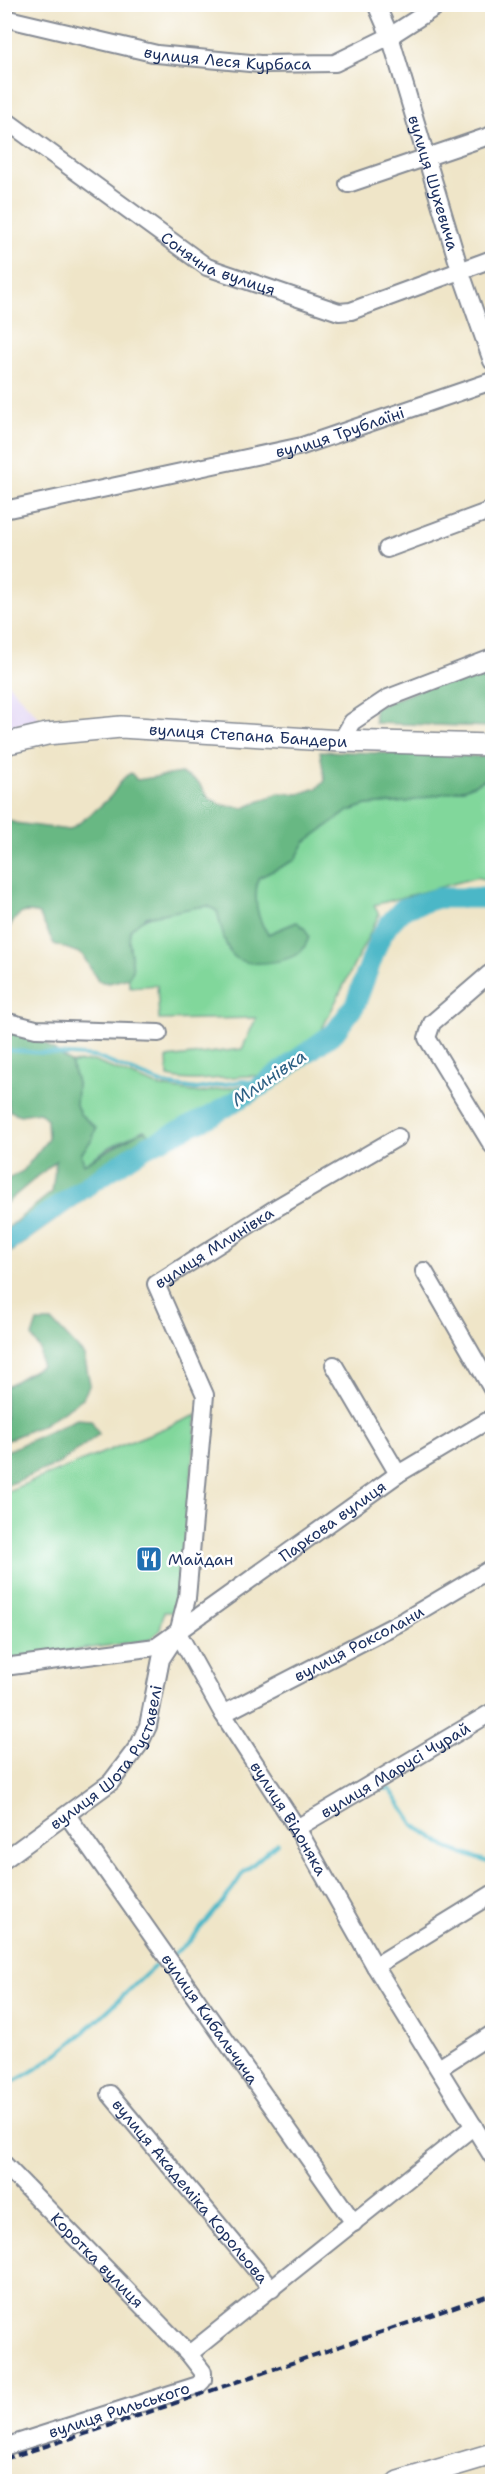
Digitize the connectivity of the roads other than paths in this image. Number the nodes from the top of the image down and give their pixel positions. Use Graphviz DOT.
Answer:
graph roads {
  1 [pos="376,4"];
  2 [pos="440,4"];
  3 [pos="4,18"];
  4 [pos="390,36"];
  5 [pos="4,119"];
  6 [pos="492,135"];
  7 [pos="427,158"];
  8 [pos="348,184"];
  9 [pos="492,259"];
  10 [pos="460,270"];
  11 [pos="492,361"];
  12 [pos="492,381"];
  13 [pos="4,510"];
  14 [pos="492,510"];
  15 [pos="387,549"];
  16 [pos="492,658"];
  17 [pos="341,741"];
  18 [pos="4,744"];
  19 [pos="492,745"];
  20 [pos="489,974"];
  21 [pos="4,1021"];
  22 [pos="159,1034"];
  23 [pos="490,1134"];
  24 [pos="398,1137"];
  25 [pos="424,1271"];
  26 [pos="334,1365"];
  27 [pos="492,1389"];
  28 [pos="492,1418"];
  29 [pos="398,1474"];
  30 [pos="492,1568"];
  31 [pos="178,1633"];
  32 [pos="4,1667"];
  33 [pos="492,1712"];
  34 [pos="223,1714"];
  35 [pos="67,1815"];
  36 [pos="297,1828"];
  37 [pos="4,1860"];
  38 [pos="492,1894"];
  39 [pos="375,1966"];
  40 [pos="492,2034"];
  41 [pos="439,2068"];
  42 [pos="110,2094"];
  43 [pos="474,2126"];
  44 [pos="492,2156"];
  45 [pos="4,2164"];
  46 [pos="354,2223"];
  47 [pos="272,2289"];
  48 [pos="189,2354"];
  49 [pos="4,2447"];
  50 [pos="492,2454"];
  51 [pos="398,2481"];
  1 -- 4 [label="street, вулиця Шухевича"];
  2 -- 4 [label="street, вулиця Леся Курбаса"];
  3 -- 4 [label="street, вулиця Леся Курбаса"];
  4 -- 7 [label="street, вулиця Шухевича"];
  5 -- 10 [label="street, Сонячна вулиця"];
  6 -- 7 [label="street"];
  7 -- 8 [label="street"];
  7 -- 10 [label="street, вулиця Шухевича"];
  9 -- 10 [label="street, Сонячна вулиця"];
  10 -- 11 [label="street, вулиця Шухевича"];
  12 -- 13 [label="street, вулиця Трублаїні"];
  14 -- 15 [label="street"];
  16 -- 17 [label="street"];
  17 -- 18 [label="main road, вулиця Степана Бандери"];
  17 -- 19 [label="main road, вулиця Степана Бандери"];
  20 -- 23 [label="street"];
  21 -- 22 [label="street"];
  24 -- 31 [label="street, вулиця Млинівка"];
  25 -- 27 [label="street"];
  26 -- 29 [label="street"];
  28 -- 29 [label="street, Паркова вулиця"];
  29 -- 31 [label="street, Паркова вулиця"];
  30 -- 34 [label="street, вулиця Роксолани"];
  31 -- 32 [label="street"];
  31 -- 34 [label="street, вулиця Відоняка"];
  31 -- 35 [label="street, вулиця Шота Руставелі"];
  33 -- 36 [label="street, вулиця Марусі Чурай"];
  34 -- 36 [label="street, вулиця Відоняка"];
  35 -- 37 [label="street, вулиця Шота Руставелі"];
  35 -- 46 [label="street, вулиця Кибальчича"];
  36 -- 39 [label="street, вулиця Відоняка"];
  38 -- 39 [label="street"];
  39 -- 41 [label="street, вулиця Відоняка"];
  40 -- 41 [label="street"];
  41 -- 43 [label="street, вулиця Відоняка"];
  42 -- 47 [label="street, вулиця Академіка Корольова"];
  43 -- 44 [label="street, вулиця Відоняка"];
  43 -- 46 [label="street"];
  45 -- 48 [label="street, Коротка вулиця"];
  46 -- 47 [label="street"];
  47 -- 48 [label="street"];
  48 -- 49 [label="street, вулиця Рильського"];
  50 -- 51 [label="main road"];
}
